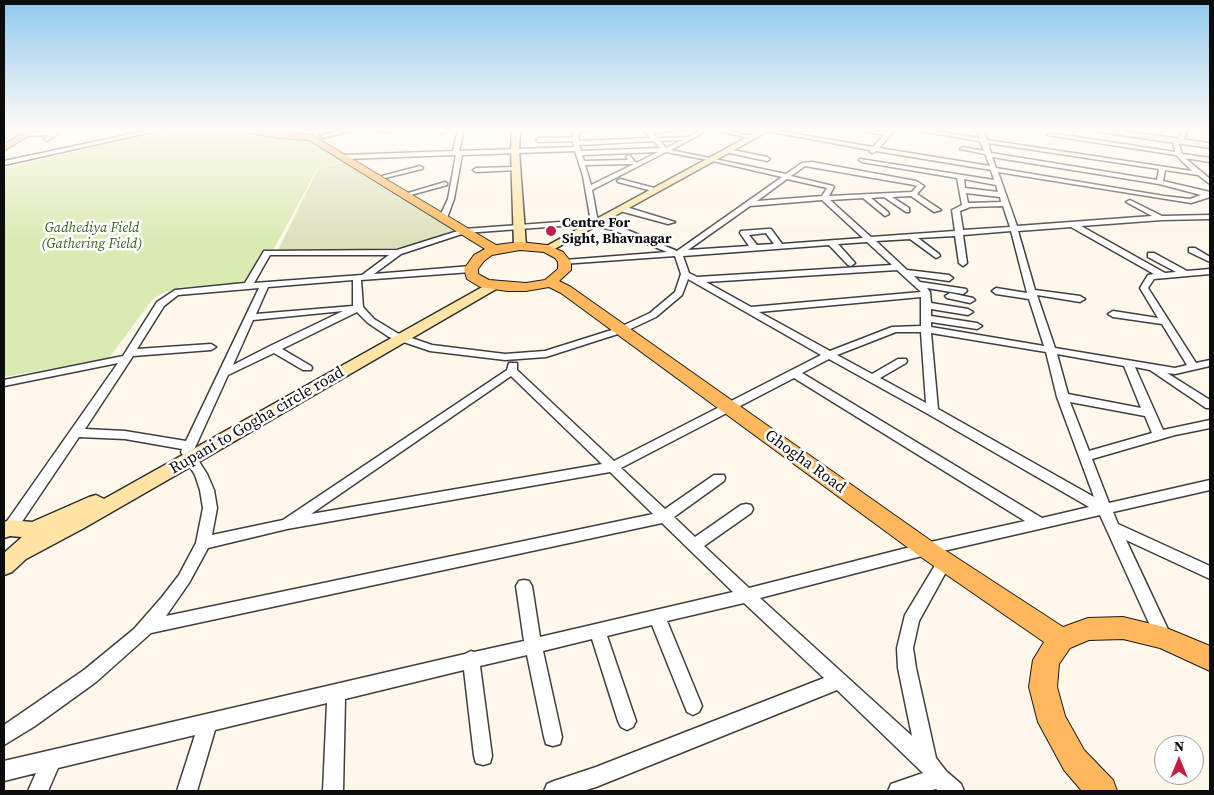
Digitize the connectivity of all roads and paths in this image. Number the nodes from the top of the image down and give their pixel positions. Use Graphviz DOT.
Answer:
graph roads {
  1 [pos="364,166"];
  2 [pos="366,166"];
  3 [pos="456,166"];
  4 [pos="583,166"];
  5 [pos="633,166"];
  6 [pos="701,166"];
  7 [pos="739,166"];
  8 [pos="804,166"];
  9 [pos="815,166"];
  10 [pos="855,166"];
  11 [pos="899,166"];
  12 [pos="927,166"];
  13 [pos="978,166"];
  14 [pos="993,166"];
  15 [pos="1066,166"];
  16 [pos="1089,166"];
  17 [pos="1111,166"];
  18 [pos="1132,166"];
  19 [pos="1148,166"];
  20 [pos="1192,166"];
  21 [pos="905,167"];
  22 [pos="1162,168"];
  23 [pos="516,169"];
  24 [pos="994,169"];
  25 [pos="476,170"];
  26 [pos="924,170"];
  27 [pos="1089,170"];
  28 [pos="1111,173"];
  29 [pos="846,174"];
  30 [pos="1201,174"];
  31 [pos="960,176"];
  32 [pos="385,177"];
  33 [pos="786,177"];
  34 [pos="1130,177"];
  35 [pos="893,179"];
  36 [pos="620,182"];
  37 [pos="837,182"];
  38 [pos="1160,182"];
  39 [pos="1210,182"];
  40 [pos="444,184"];
  41 [pos="831,187"];
  42 [pos="961,188"];
  43 [pos="588,189"];
  44 [pos="656,190"];
  45 [pos="411,193"];
  46 [pos="1002,193"];
  47 [pos="912,194"];
  48 [pos="885,195"];
  49 [pos="1209,195"];
  50 [pos="864,196"];
  51 [pos="824,198"];
  52 [pos="1130,202"];
  53 [pos="747,204"];
  54 [pos="1196,205"];
  55 [pos="967,206"];
  56 [pos="623,209"];
  57 [pos="906,210"];
  58 [pos="937,210"];
  59 [pos="885,214"];
  60 [pos="444,216"];
  61 [pos="1210,217"];
  62 [pos="1161,218"];
  63 [pos="672,222"];
  64 [pos="596,224"];
  65 [pos="1073,225"];
  66 [pos="520,226"];
  67 [pos="1014,229"];
  68 [pos="468,230"];
  69 [pos="960,233"];
  70 [pos="912,237"];
  71 [pos="869,240"];
  72 [pos="830,242"];
  73 [pos="520,246"];
  74 [pos="780,246"];
  75 [pos="498,248"];
  76 [pos="755,248"];
  77 [pos="547,249"];
  78 [pos="1192,250"];
  79 [pos="398,252"];
  80 [pos="678,254"];
  81 [pos="1151,255"];
  82 [pos="936,256"];
  83 [pos="1210,260"];
  84 [pos="565,262"];
  85 [pos="851,263"];
  86 [pos="963,263"];
  87 [pos="471,269"];
  88 [pos="901,269"];
  89 [pos="1210,271"];
  90 [pos="685,274"];
  91 [pos="1186,274"];
  92 [pos="1164,276"];
  93 [pos="360,277"];
  94 [pos="949,278"];
  95 [pos="696,280"];
  96 [pos="550,282"];
  97 [pos="265,284"];
  98 [pos="489,284"];
  99 [pos="917,284"];
  100 [pos="248,286"];
  101 [pos="963,291"];
  102 [pos="996,291"];
  103 [pos="1032,294"];
  104 [pos="926,297"];
  105 [pos="1080,299"];
  106 [pos="970,300"];
  107 [pos="358,308"];
  108 [pos="750,310"];
  109 [pos="968,312"];
  110 [pos="1113,314"];
  111 [pos="250,317"];
  112 [pos="1165,322"];
  113 [pos="926,323"];
  114 [pos="977,326"];
  115 [pos="622,330"];
  116 [pos="398,337"];
  117 [pos="211,347"];
  118 [pos="274,348"];
  119 [pos="1050,349"];
  120 [pos="829,355"];
  121 [pos="128,356"];
  122 [pos="515,356"];
  123 [pos="902,361"];
  124 [pos="1128,363"];
  125 [pos="1210,363"];
  126 [pos="92,366"];
  127 [pos="1150,366"];
  128 [pos="1193,367"];
  129 [pos="307,368"];
  130 [pos="512,371"];
  131 [pos="224,373"];
  132 [pos="794,373"];
  133 [pos="115,376"];
  134 [pos="872,378"];
  135 [pos="4,383"];
  136 [pos="1063,397"];
  137 [pos="1210,405"];
  138 [pos="728,407"];
  139 [pos="932,411"];
  140 [pos="1150,414"];
  141 [pos="1210,424"];
  142 [pos="76,433"];
  143 [pos="1159,436"];
  144 [pos="189,452"];
  145 [pos="1085,457"];
  146 [pos="613,467"];
  147 [pos="719,478"];
  148 [pos="1210,485"];
  149 [pos="746,509"];
  150 [pos="1105,510"];
  151 [pos="664,517"];
  152 [pos="287,524"];
  153 [pos="1041,524"];
  154 [pos="1112,527"];
  155 [pos="7,529"];
  156 [pos="34,530"];
  157 [pos="203,543"];
  158 [pos="694,546"];
  159 [pos="926,549"];
  160 [pos="11,560"];
  161 [pos="945,562"];
  162 [pos="1210,573"];
  163 [pos="524,586"];
  164 [pos="746,595"];
  165 [pos="657,616"];
  166 [pos="146,627"];
  167 [pos="597,630"];
  168 [pos="1164,638"];
  169 [pos="1061,640"];
  170 [pos="532,645"];
  171 [pos="471,659"];
  172 [pos="1210,659"];
  173 [pos="839,681"];
  174 [pos="336,692"];
  175 [pos="693,706"];
  176 [pos="627,720"];
  177 [pos="208,723"];
  178 [pos="4,736"];
  179 [pos="552,737"];
  180 [pos="483,756"];
  181 [pos="51,761"];
  182 [pos="927,762"];
  183 [pos="4,771"];
  184 [pos="939,778"];
  185 [pos="38,791"];
  186 [pos="187,791"];
  187 [pos="333,791"];
  188 [pos="554,791"];
  189 [pos="898,791"];
  190 [pos="954,791"];
  191 [pos="1102,791"];
  1 -- 60 [label="main road"];
  2 -- 32 [label="main road"];
  3 -- 60 [label="street"];
  4 -- 43 [label="street"];
  5 -- 43 [label="street"];
  6 -- 44 [label="main road"];
  7 -- 33 [label="street"];
  8 -- 33 [label="street"];
  9 -- 29 [label="street"];
  10 -- 29 [label="street"];
  11 -- 21 [label="street"];
  12 -- 26 [label="street"];
  13 -- 24 [label="street"];
  14 -- 24 [label="street"];
  15 -- 27 [label="street"];
  16 -- 27 [label="street"];
  17 -- 28 [label="street"];
  18 -- 34 [label="street"];
  19 -- 22 [label="street"];
  20 -- 30 [label="street"];
  21 -- 26 [label="street"];
  21 -- 35 [label="street"];
  22 -- 30 [label="street"];
  22 -- 38 [label="street"];
  23 -- 25 [label="street"];
  23 -- 66 [label="main road"];
  24 -- 46 [label="street"];
  24 -- 54 [label="street"];
  26 -- 31 [label="street"];
  27 -- 28 [label="street"];
  28 -- 34 [label="street"];
  29 -- 35 [label="street"];
  30 -- 39 [label="street"];
  31 -- 42 [label="street"];
  31 -- 46 [label="street"];
  32 -- 32 [label="street"];
  32 -- 45 [label="main road"];
  33 -- 41 [label="street"];
  33 -- 53 [label="street"];
  34 -- 38 [label="street"];
  35 -- 47 [label="street"];
  36 -- 44 [label="street"];
  37 -- 41 [label="street"];
  38 -- 49 [label="street"];
  40 -- 45 [label="street"];
  41 -- 51 [label="street"];
  42 -- 46 [label="street"];
  42 -- 55 [label="street"];
  43 -- 64 [label="street"];
  44 -- 56 [label="main road"];
  45 -- 60 [label="main road"];
  46 -- 55 [label="street"];
  46 -- 67 [label="street"];
  47 -- 48 [label="street"];
  47 -- 58 [label="street"];
  48 -- 50 [label="street"];
  48 -- 57 [label="street"];
  49 -- 54 [label="street"];
  50 -- 51 [label="street"];
  50 -- 59 [label="street"];
  51 -- 53 [label="street"];
  51 -- 71 [label="street"];
  52 -- 62 [label="street"];
  53 -- 80 [label="street"];
  54 -- 61 [label="street"];
  55 -- 69 [label="street"];
  56 -- 63 [label="street"];
  56 -- 64 [label="main road"];
  60 -- 68 [label="main road"];
  61 -- 62 [label="street"];
  62 -- 65 [label="street"];
  64 -- 66 [label="street"];
  64 -- 77 [label="main road"];
  64 -- 80 [label="street"];
  65 -- 67 [label="street"];
  65 -- 92 [label="street"];
  66 -- 68 [label="street"];
  66 -- 73 [label="main road"];
  67 -- 69 [label="street"];
  67 -- 103 [label="street"];
  68 -- 75 [label="main road"];
  68 -- 79 [label="street"];
  69 -- 70 [label="street"];
  69 -- 86 [label="street"];
  70 -- 71 [label="street"];
  70 -- 82 [label="street"];
  71 -- 72 [label="street"];
  71 -- 88 [label="street"];
  72 -- 74 [label="street"];
  72 -- 85 [label="street"];
  73 -- 75 [label="main road"];
  73 -- 77 [label="main road"];
  74 -- 76 [label="street"];
  74 -- 76 [label="street"];
  75 -- 87 [label="main road"];
  76 -- 80 [label="street"];
  77 -- 84 [label="main road"];
  78 -- 83 [label="street"];
  79 -- 93 [label="street"];
  79 -- 100 [label="street"];
  80 -- 84 [label="street"];
  80 -- 90 [label="street"];
  81 -- 91 [label="street"];
  84 -- 96 [label="main road"];
  87 -- 93 [label="street"];
  87 -- 98 [label="main road"];
  88 -- 94 [label="street"];
  88 -- 95 [label="street"];
  88 -- 99 [label="street"];
  89 -- 91 [label="street"];
  90 -- 95 [label="street"];
  90 -- 115 [label="street"];
  91 -- 92 [label="street"];
  92 -- 112 [label="street"];
  93 -- 97 [label="street"];
  93 -- 107 [label="street"];
  95 -- 108 [label="street"];
  96 -- 98 [label="main road"];
  96 -- 115 [label="main road, Ghogha Road"];
  97 -- 100 [label="street"];
  97 -- 111 [label="street"];
  98 -- 116 [label="main road, Rupani to Gogha circle road"];
  99 -- 101 [label="street"];
  99 -- 104 [label="street"];
  100 -- 121 [label="street"];
  102 -- 103 [label="street"];
  103 -- 105 [label="street"];
  103 -- 119 [label="street"];
  104 -- 106 [label="street"];
  104 -- 108 [label="street"];
  104 -- 109 [label="street"];
  104 -- 113 [label="street"];
  107 -- 111 [label="street"];
  107 -- 116 [label="street"];
  107 -- 118 [label="street"];
  108 -- 120 [label="street"];
  110 -- 112 [label="street"];
  111 -- 131 [label="street"];
  112 -- 128 [label="street"];
  113 -- 114 [label="street"];
  113 -- 119 [label="street"];
  113 -- 120 [label="street"];
  113 -- 139 [label="street"];
  115 -- 122 [label="street"];
  115 -- 138 [label="main road, Ghogha Road"];
  116 -- 122 [label="street"];
  116 -- 144 [label="main road, Rupani to Gogha circle road"];
  117 -- 121 [label="street"];
  118 -- 129 [label="street"];
  118 -- 131 [label="street"];
  119 -- 124 [label="street"];
  119 -- 136 [label="street"];
  120 -- 132 [label="street"];
  120 -- 134 [label="street"];
  121 -- 126 [label="street"];
  121 -- 133 [label="street"];
  122 -- 130 [label="street"];
  123 -- 134 [label="street"];
  124 -- 127 [label="street"];
  124 -- 140 [label="street"];
  125 -- 128 [label="street"];
  126 -- 133 [label="street"];
  126 -- 135 [label="street"];
  127 -- 128 [label="street"];
  127 -- 137 [label="street"];
  130 -- 146 [label="street"];
  130 -- 152 [label="street"];
  131 -- 144 [label="street"];
  132 -- 138 [label="street"];
  132 -- 153 [label="street"];
  133 -- 142 [label="street"];
  134 -- 139 [label="street"];
  136 -- 140 [label="street"];
  136 -- 145 [label="street"];
  138 -- 146 [label="street"];
  138 -- 159 [label="main road, Ghogha Road"];
  139 -- 150 [label="street"];
  140 -- 143 [label="street"];
  141 -- 143 [label="street"];
  142 -- 144 [label="street"];
  142 -- 155 [label="street"];
  143 -- 145 [label="street"];
  144 -- 156 [label="main road, Rupani to Gogha circle road"];
  144 -- 157 [label="street"];
  144 -- 160 [label="main road, Rupani to Gogha circle road"];
  145 -- 150 [label="street"];
  146 -- 151 [label="street"];
  146 -- 152 [label="street"];
  147 -- 151 [label="street"];
  148 -- 150 [label="street"];
  149 -- 158 [label="street"];
  150 -- 153 [label="street"];
  150 -- 154 [label="street"];
  151 -- 158 [label="street"];
  151 -- 166 [label="street"];
  152 -- 157 [label="street"];
  153 -- 159 [label="street"];
  154 -- 162 [label="street"];
  154 -- 168 [label="street"];
  155 -- 156 [label="main road"];
  156 -- 160 [label="main road"];
  157 -- 166 [label="street"];
  158 -- 164 [label="street"];
  159 -- 161 [label="main road, Ghogha Road"];
  159 -- 164 [label="street"];
  161 -- 169 [label="main road, Ghogha Road"];
  161 -- 182 [label="street"];
  163 -- 170 [label="street"];
  164 -- 165 [label="street"];
  164 -- 173 [label="street"];
  165 -- 167 [label="street"];
  165 -- 175 [label="street"];
  166 -- 178 [label="street"];
  167 -- 170 [label="street"];
  167 -- 176 [label="street"];
  168 -- 169 [label="main road"];
  168 -- 172 [label="main road"];
  169 -- 191 [label="main road"];
  170 -- 171 [label="street"];
  170 -- 179 [label="street"];
  171 -- 174 [label="street"];
  171 -- 180 [label="street"];
  173 -- 182 [label="street"];
  173 -- 188 [label="street"];
  174 -- 177 [label="street"];
  174 -- 187 [label="street"];
  177 -- 181 [label="street"];
  177 -- 186 [label="street"];
  181 -- 183 [label="street"];
  181 -- 185 [label="street"];
  182 -- 184 [label="street"];
  184 -- 189 [label="street"];
  184 -- 190 [label="street"];
}
